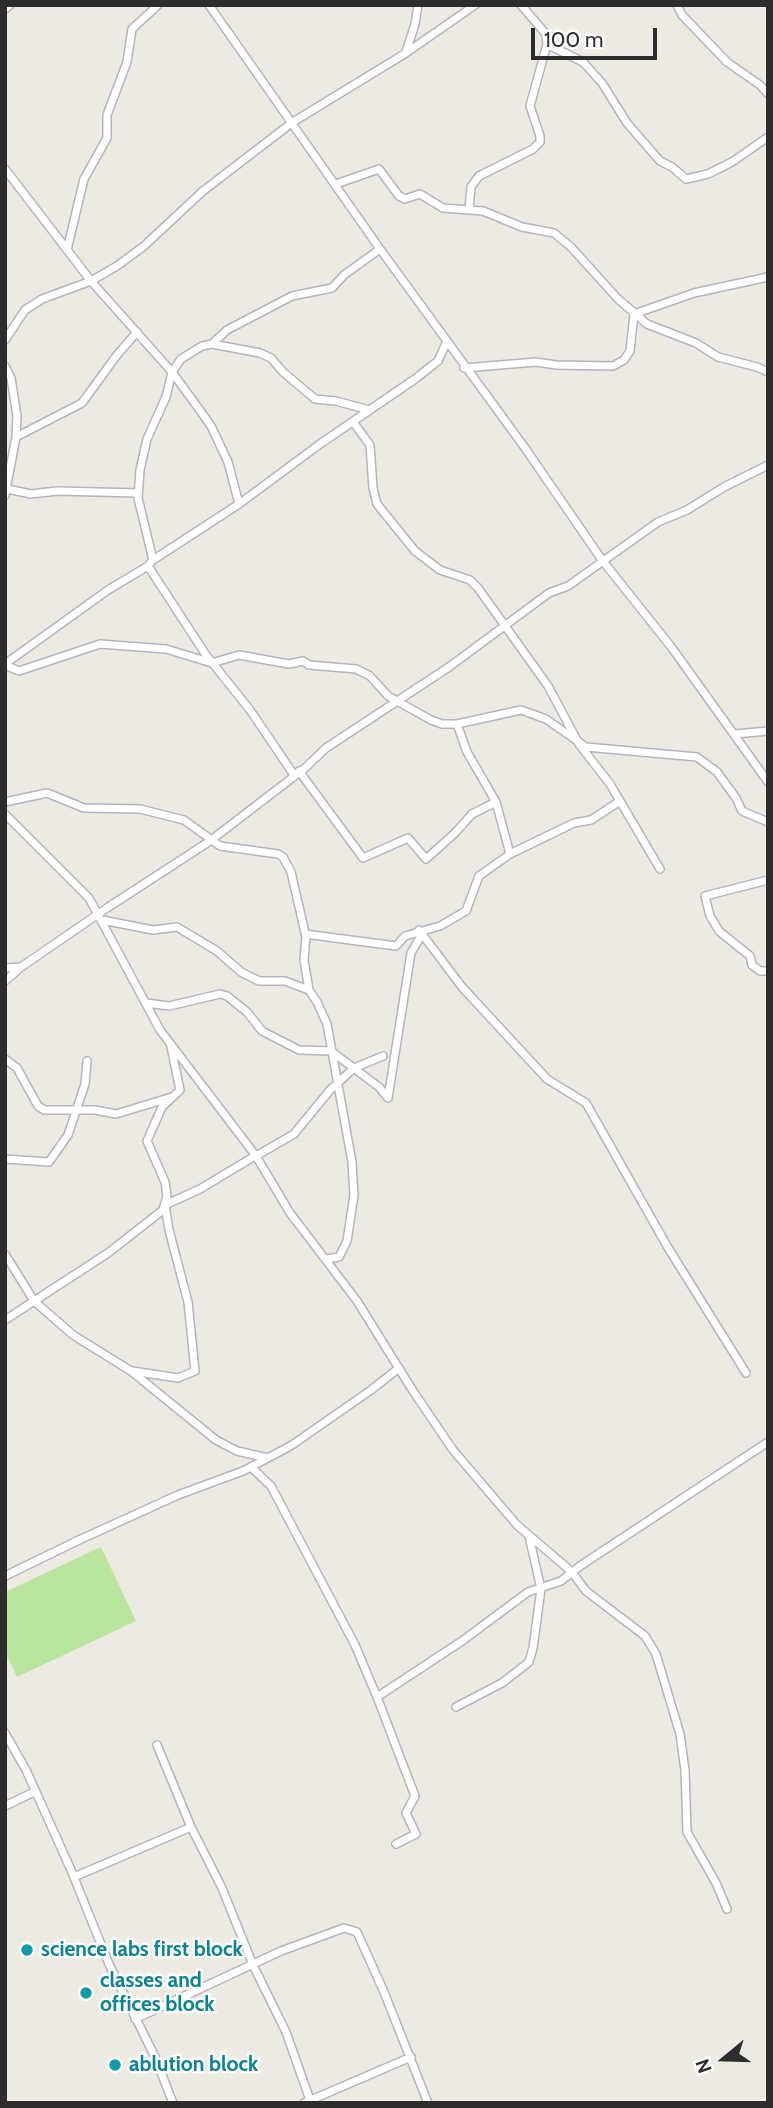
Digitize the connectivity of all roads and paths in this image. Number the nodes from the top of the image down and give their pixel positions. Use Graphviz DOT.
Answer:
graph roads {
  1 [pos="10,5"];
  2 [pos="158,5"];
  3 [pos="209,5"];
  4 [pos="418,5"];
  5 [pos="475,5"];
  6 [pos="521,5"];
  7 [pos="677,5"];
  8 [pos="5,9"];
  9 [pos="547,44"];
  10 [pos="406,53"];
  11 [pos="768,94"];
  12 [pos="293,122"];
  13 [pos="768,137"];
  14 [pos="5,169"];
  15 [pos="336,184"];
  16 [pos="469,209"];
  17 [pos="380,249"];
  18 [pos="67,250"];
  19 [pos="768,277"];
  20 [pos="91,281"];
  21 [pos="634,314"];
  22 [pos="137,332"];
  23 [pos="5,340"];
  24 [pos="447,341"];
  25 [pos="212,344"];
  26 [pos="5,366"];
  27 [pos="464,368"];
  28 [pos="172,372"];
  29 [pos="768,372"];
  30 [pos="369,410"];
  31 [pos="353,422"];
  32 [pos="16,437"];
  33 [pos="768,465"];
  34 [pos="6,492"];
  35 [pos="138,493"];
  36 [pos="239,504"];
  37 [pos="602,561"];
  38 [pos="151,563"];
  39 [pos="506,626"];
  40 [pos="212,663"];
  41 [pos="5,665"];
  42 [pos="400,701"];
  43 [pos="457,724"];
  44 [pos="768,731"];
  45 [pos="735,734"];
  46 [pos="579,744"];
  47 [pos="297,773"];
  48 [pos="768,782"];
  49 [pos="620,801"];
  50 [pos="5,802"];
  51 [pos="496,802"];
  52 [pos="5,814"];
  53 [pos="768,822"];
  54 [pos="210,841"];
  55 [pos="510,854"];
  56 [pos="660,869"];
  57 [pos="768,880"];
  58 [pos="101,918"];
  59 [pos="420,932"];
  60 [pos="305,934"];
  61 [pos="21,967"];
  62 [pos="5,968"];
  63 [pos="768,971"];
  64 [pos="5,981"];
  65 [pos="309,990"];
  66 [pos="146,1003"];
  67 [pos="171,1046"];
  68 [pos="331,1051"];
  69 [pos="383,1056"];
  70 [pos="5,1059"];
  71 [pos="87,1061"];
  72 [pos="354,1068"];
  73 [pos="336,1085"];
  74 [pos="176,1096"];
  75 [pos="77,1110"];
  76 [pos="256,1156"];
  77 [pos="5,1158"];
  78 [pos="165,1205"];
  79 [pos="5,1254"];
  80 [pos="326,1259"];
  81 [pos="34,1301"];
  82 [pos="5,1320"];
  83 [pos="399,1368"];
  84 [pos="131,1371"];
  85 [pos="746,1373"];
  86 [pos="768,1443"];
  87 [pos="268,1458"];
  88 [pos="251,1467"];
  89 [pos="529,1535"];
  90 [pos="572,1572"];
  91 [pos="5,1576"];
  92 [pos="541,1590"];
  93 [pos="377,1697"];
  94 [pos="456,1707"];
  95 [pos="5,1733"];
  96 [pos="157,1745"];
  97 [pos="34,1791"];
  98 [pos="5,1806"];
  99 [pos="191,1827"];
  100 [pos="396,1843"];
  101 [pos="74,1877"];
  102 [pos="727,1909"];
  103 [pos="253,1965"];
  104 [pos="135,2019"];
  105 [pos="411,2057"];
  106 [pos="307,2101"];
  107 [pos="173,2103"];
  108 [pos="428,2103"];
  1 -- 8 [label="street"];
  2 -- 18 [label="street"];
  3 -- 12 [label="street"];
  4 -- 10 [label="street"];
  5 -- 10 [label="street"];
  6 -- 9 [label="street"];
  7 -- 11 [label="street"];
  9 -- 13 [label="street"];
  9 -- 16 [label="street"];
  10 -- 12 [label="street"];
  12 -- 15 [label="street"];
  12 -- 20 [label="street"];
  14 -- 18 [label="street"];
  15 -- 16 [label="street"];
  15 -- 17 [label="street"];
  16 -- 21 [label="street"];
  17 -- 24 [label="street"];
  17 -- 25 [label="street"];
  18 -- 20 [label="street"];
  19 -- 21 [label="street"];
  20 -- 22 [label="street"];
  20 -- 23 [label="street"];
  21 -- 27 [label="street"];
  21 -- 29 [label="street"];
  22 -- 28 [label="street"];
  22 -- 32 [label="street"];
  24 -- 27 [label="street"];
  24 -- 30 [label="street"];
  25 -- 28 [label="street"];
  25 -- 30 [label="street"];
  26 -- 32 [label="street"];
  27 -- 37 [label="street"];
  28 -- 35 [label="street"];
  28 -- 36 [label="street"];
  30 -- 31 [label="street"];
  31 -- 36 [label="street"];
  31 -- 39 [label="street"];
  32 -- 34 [label="street"];
  33 -- 37 [label="street"];
  34 -- 35 [label="street"];
  35 -- 38 [label="street"];
  36 -- 38 [label="street"];
  37 -- 39 [label="street"];
  37 -- 45 [label="street"];
  38 -- 40 [label="street"];
  38 -- 41 [label="street"];
  39 -- 42 [label="street"];
  39 -- 46 [label="street"];
  40 -- 41 [label="street"];
  40 -- 42 [label="street"];
  40 -- 47 [label="street"];
  42 -- 43 [label="street"];
  42 -- 47 [label="street"];
  43 -- 46 [label="street"];
  43 -- 51 [label="street"];
  44 -- 45 [label="street"];
  45 -- 48 [label="street"];
  46 -- 49 [label="street"];
  46 -- 53 [label="street"];
  47 -- 51 [label="street"];
  47 -- 54 [label="street"];
  49 -- 55 [label="street"];
  49 -- 56 [label="street"];
  50 -- 54 [label="street"];
  51 -- 55 [label="street"];
  52 -- 58 [label="street"];
  54 -- 58 [label="street"];
  54 -- 60 [label="street"];
  55 -- 59 [label="street"];
  57 -- 63 [label="street"];
  58 -- 61 [label="street"];
  58 -- 65 [label="street"];
  58 -- 66 [label="street"];
  59 -- 60 [label="street"];
  59 -- 72 [label="street"];
  59 -- 85 [label="street"];
  60 -- 65 [label="street"];
  61 -- 62 [label="street"];
  61 -- 64 [label="street"];
  65 -- 68 [label="street"];
  66 -- 67 [label="street"];
  66 -- 68 [label="street"];
  67 -- 74 [label="street"];
  67 -- 76 [label="street"];
  68 -- 72 [label="street"];
  68 -- 73 [label="street"];
  69 -- 72 [label="street"];
  70 -- 75 [label="street"];
  71 -- 75 [label="street"];
  72 -- 73 [label="street"];
  73 -- 76 [label="street"];
  73 -- 80 [label="street"];
  74 -- 75 [label="street"];
  74 -- 78 [label="street"];
  75 -- 77 [label="street"];
  76 -- 78 [label="street"];
  76 -- 80 [label="street"];
  78 -- 81 [label="street"];
  78 -- 84 [label="street"];
  79 -- 81 [label="street"];
  80 -- 83 [label="street"];
  81 -- 82 [label="street"];
  81 -- 84 [label="street"];
  83 -- 87 [label="street"];
  83 -- 89 [label="street"];
  84 -- 87 [label="street"];
  86 -- 90 [label="street"];
  87 -- 88 [label="street"];
  88 -- 91 [label="street"];
  88 -- 93 [label="street"];
  89 -- 90 [label="street"];
  89 -- 92 [label="street"];
  90 -- 92 [label="street"];
  90 -- 102 [label="street"];
  92 -- 93 [label="street"];
  92 -- 94 [label="street"];
  93 -- 100 [label="street"];
  95 -- 97 [label="street"];
  96 -- 99 [label="street"];
  97 -- 98 [label="street"];
  97 -- 101 [label="street"];
  99 -- 101 [label="street"];
  99 -- 103 [label="street"];
  101 -- 104 [label="street"];
  103 -- 104 [label="street"];
  103 -- 105 [label="street"];
  103 -- 106 [label="street"];
  104 -- 107 [label="street"];
  105 -- 106 [label="street"];
  105 -- 108 [label="street"];
}
